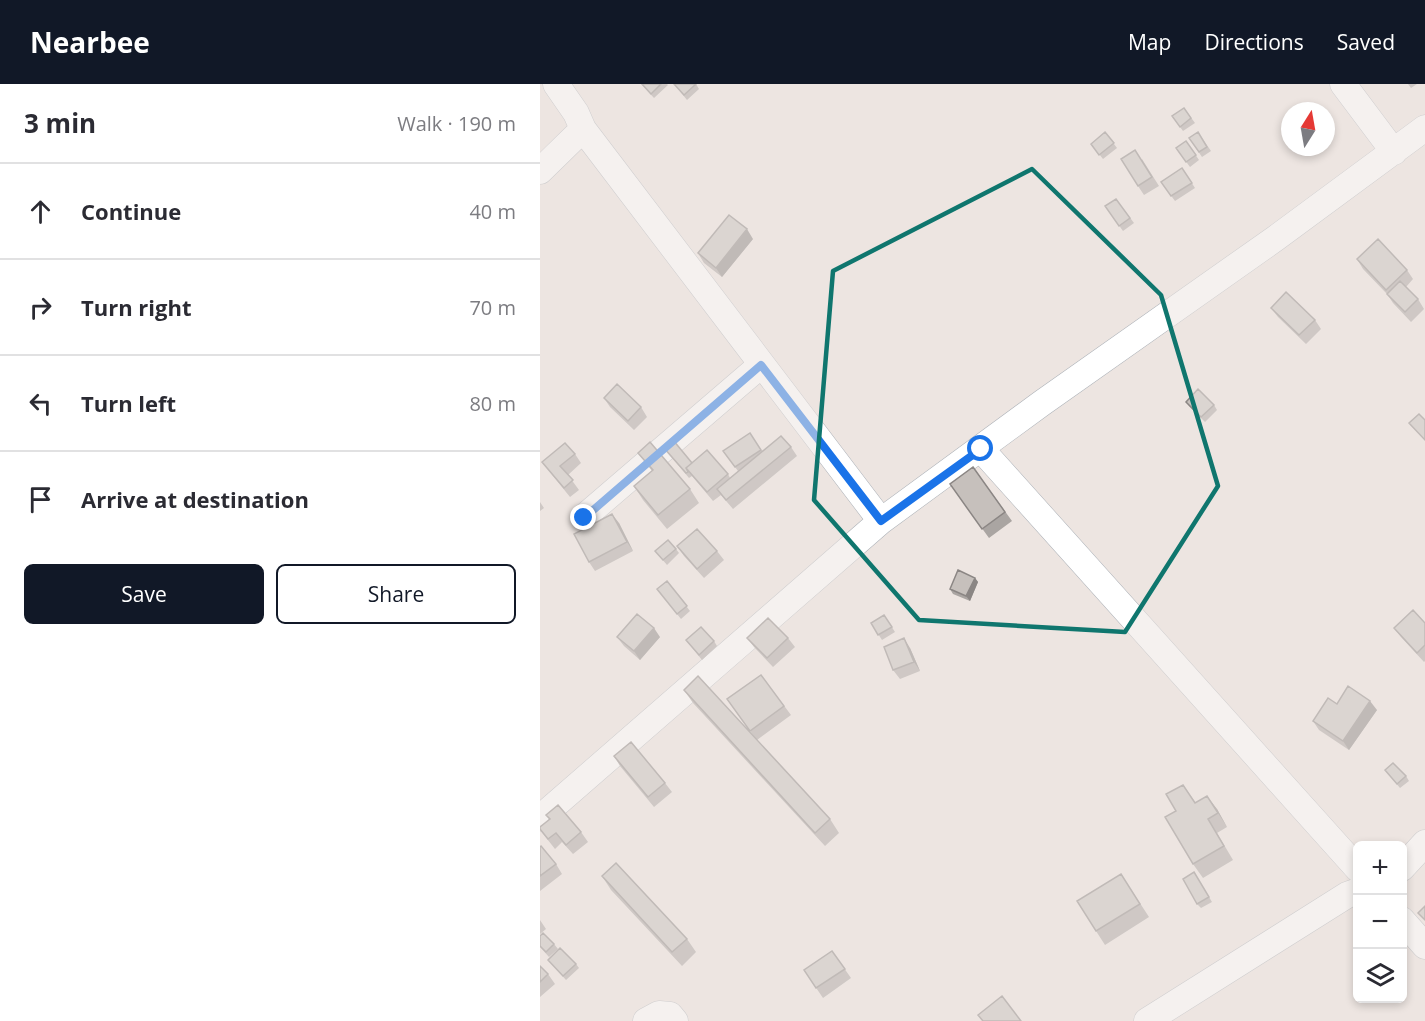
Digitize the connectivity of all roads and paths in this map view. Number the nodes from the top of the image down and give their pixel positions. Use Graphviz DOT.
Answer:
graph roads {
  1 [pos="556,84"];
  2 [pos="1343,84"];
  3 [pos="1425,128"];
  4 [pos="583,129"];
  5 [pos="1394,152"];
  6 [pos="540,171"];
  7 [pos="761,365"];
  8 [pos="981,449"];
  9 [pos="584,518"];
  10 [pos="881,521"];
  11 [pos="540,818"];
  12 [pos="1425,843"];
  13 [pos="1353,863"];
  14 [pos="1407,863"];
  15 [pos="1353,893"];
  16 [pos="1407,926"];
  17 [pos="1425,946"];
  18 [pos="646,1021"];
  19 [pos="675,1021"];
  20 [pos="1147,1021"];
  1 -- 4 [label="street"];
  2 -- 5 [label="street"];
  3 -- 5 [label="street"];
  4 -- 6 [label="street"];
  4 -- 7 [label="street"];
  5 -- 8 [label="street"];
  7 -- 9 [label="street"];
  7 -- 10 [label="street"];
  8 -- 10 [label="street"];
  8 -- 13 [label="street"];
  10 -- 11 [label="street"];
  12 -- 14 [label="street"];
  15 -- 20 [label="street"];
  16 -- 17 [label="street"];
  18 -- 19 [label="street"];
}
